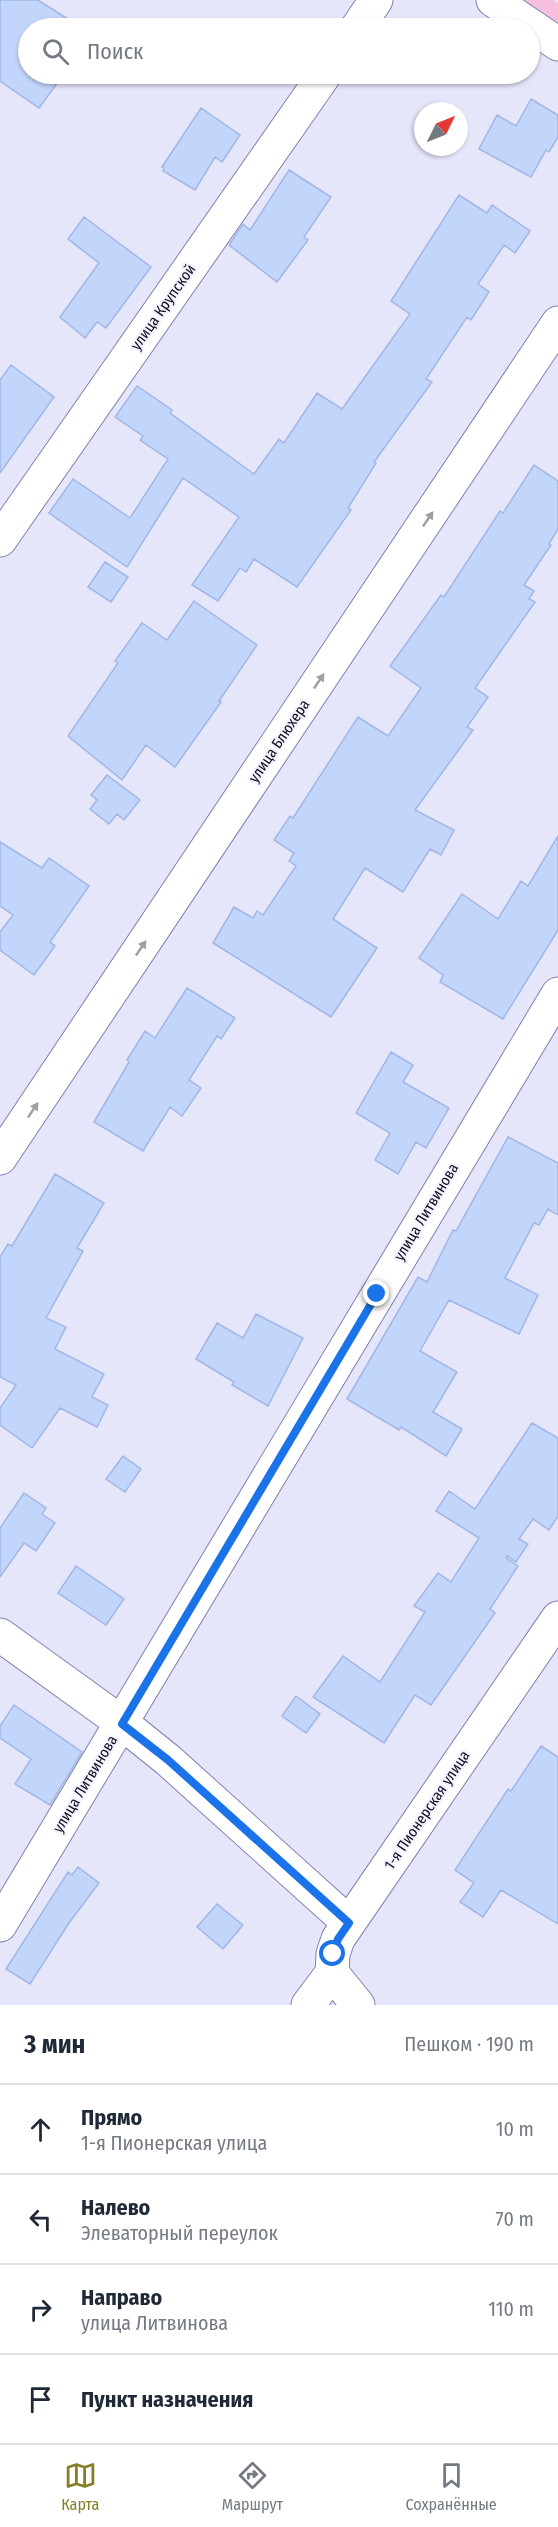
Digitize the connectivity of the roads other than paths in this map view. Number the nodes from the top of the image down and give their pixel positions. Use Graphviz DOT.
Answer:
graph roads {
  1 [pos="376,0"];
  2 [pos="493,0"];
  3 [pos="364,18"];
  4 [pos="520,18"];
  5 [pos="540,32"];
  6 [pos="558,44"];
  7 [pos="318,84"];
  8 [pos="558,323"];
  9 [pos="0,540"];
  10 [pos="558,994"];
  11 [pos="0,1158"];
  12 [pos="558,1618"];
  13 [pos="0,1635"];
  14 [pos="122,1724"];
  15 [pos="349,1923"];
  16 [pos="0,1925"];
  17 [pos="332,1973"];
  18 [pos="308,2005"];
  19 [pos="358,2005"];
  1 -- 3 [label="street"];
  2 -- 4 [label="street"];
  5 -- 6 [label="street"];
  7 -- 9 [label="street, улица Крупской"];
  11 -- 8 [label="street, улица Блюхера, one-way"];
  10 -- 14 [label="street, улица Литвинова"];
  12 -- 15 [label="street, 1-я Пионерская улица"];
  13 -- 14 [label="street"];
  14 -- 15 [label="street"];
  14 -- 16 [label="street, улица Литвинова"];
  15 -- 17 [label="street, 1-я Пионерская улица"];
  17 -- 18 [label="street, 1-я Пионерская улица"];
  17 -- 19 [label="street"];
}
